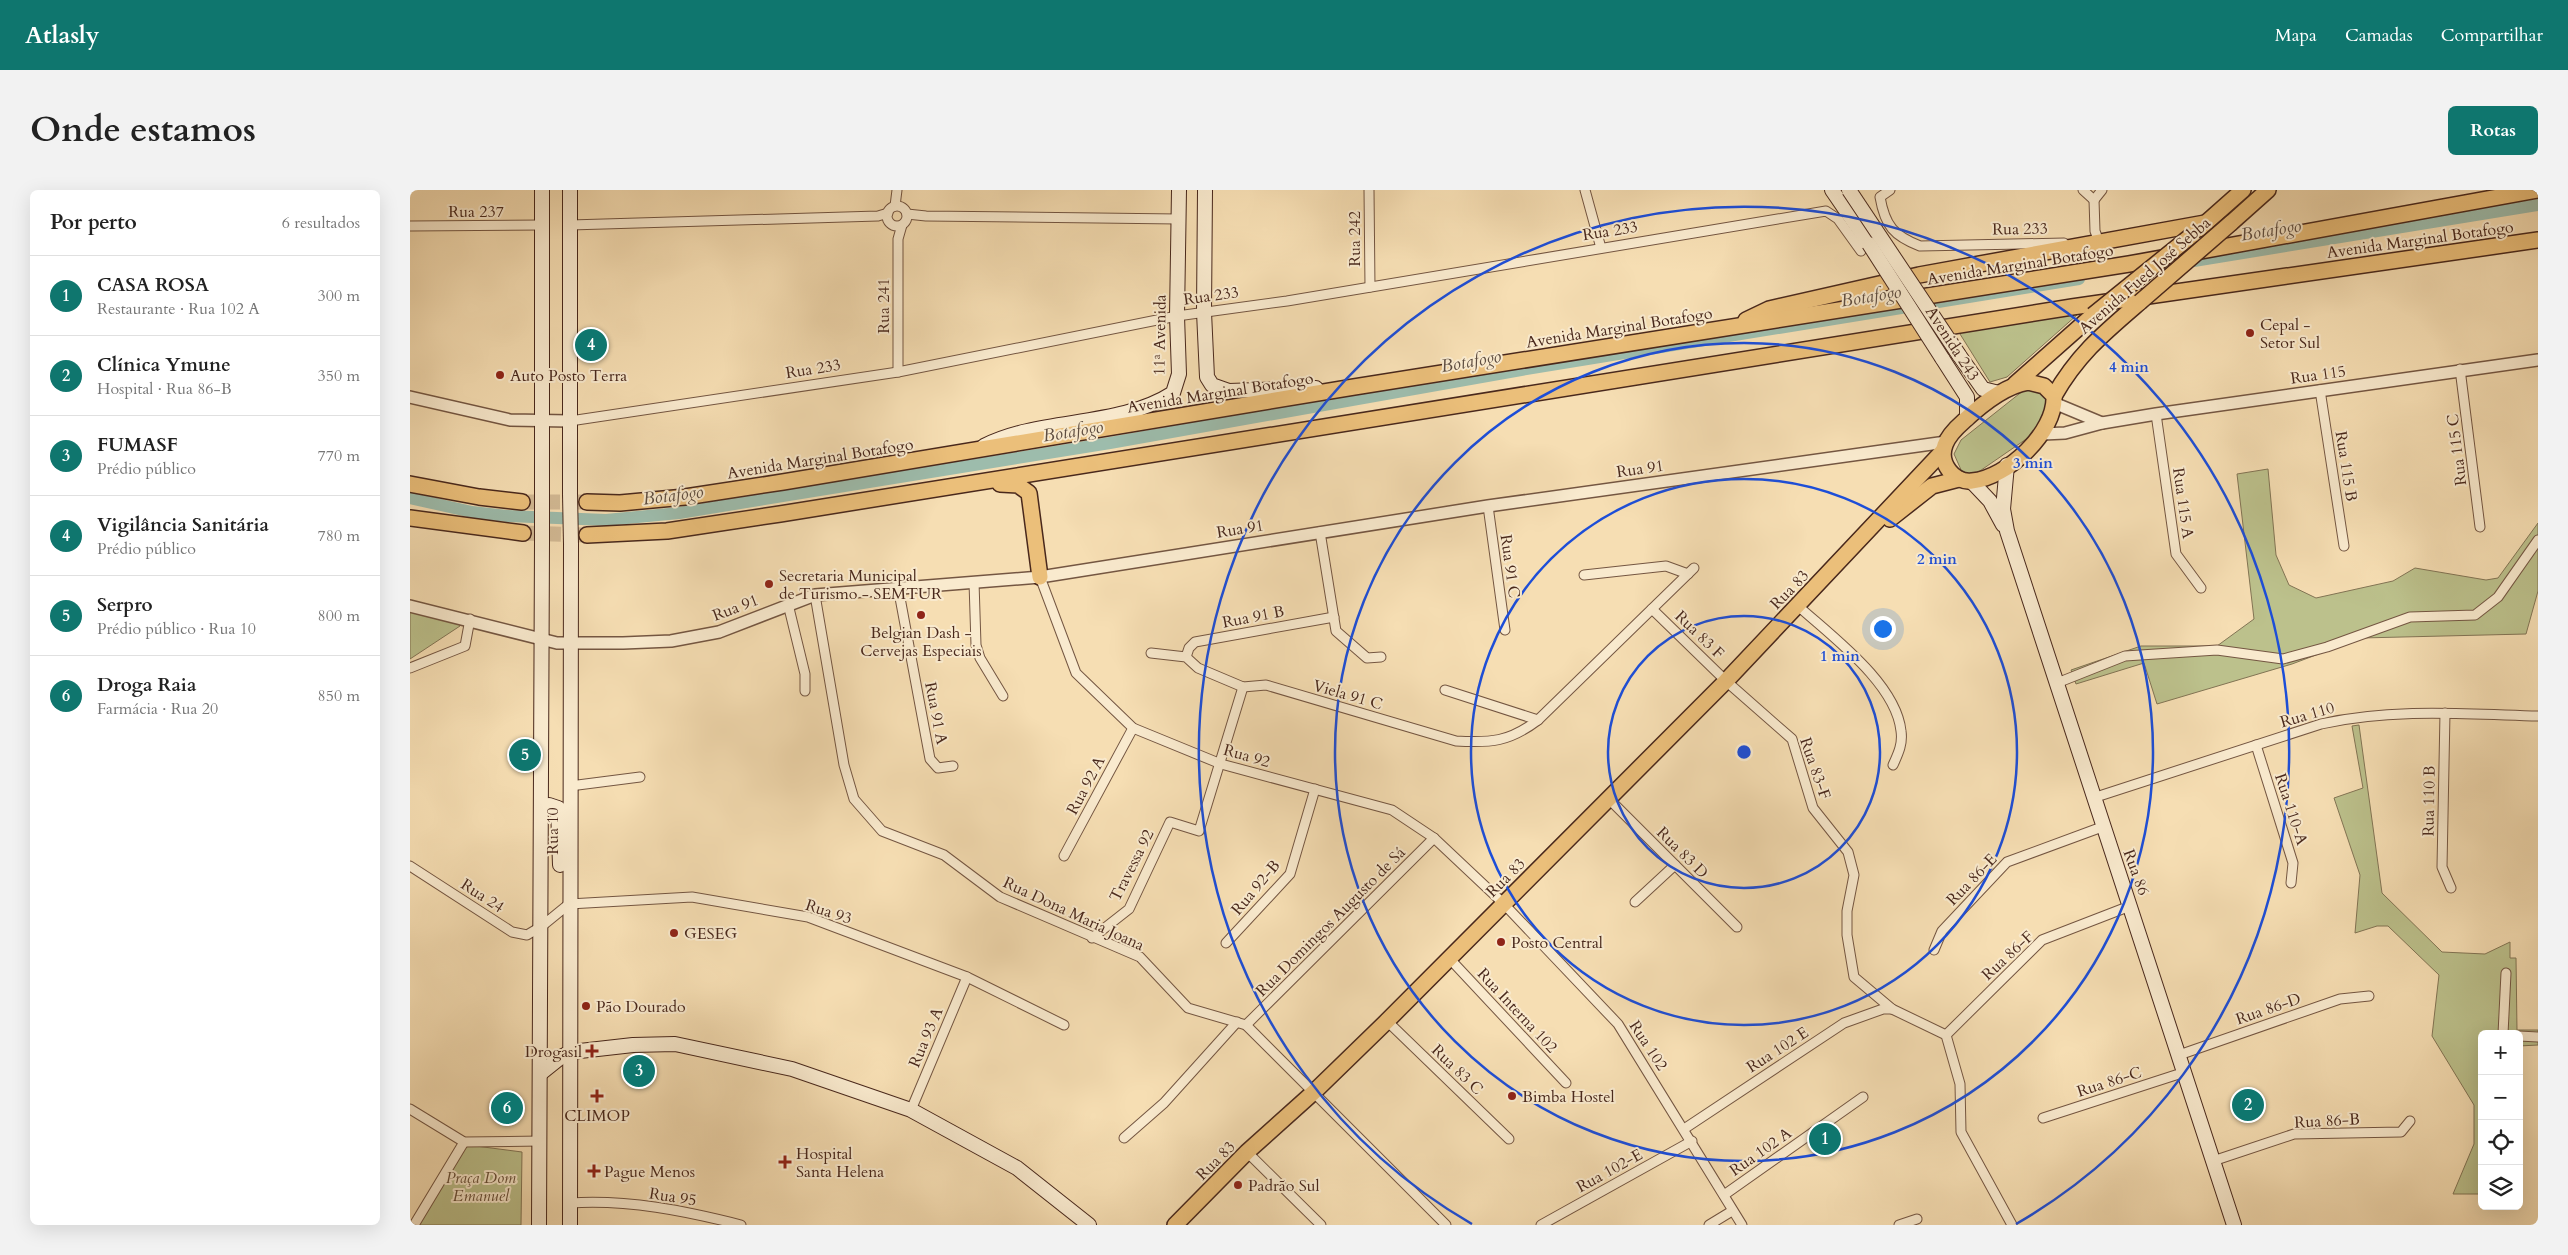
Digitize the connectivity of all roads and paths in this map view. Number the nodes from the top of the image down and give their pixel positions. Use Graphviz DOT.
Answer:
graph roads {
  1 [pos="542,190"];
  2 [pos="570,190"];
  3 [pos="1179,190"];
  4 [pos="1205,190"];
  5 [pos="1369,190"];
  6 [pos="1585,190"];
  7 [pos="1832,190"];
  8 [pos="1849,190"];
  9 [pos="1890,190"];
  10 [pos="2083,190"];
  11 [pos="2102,190"];
  12 [pos="2243,190"];
  13 [pos="2259,190"];
  14 [pos="2268,190"];
  15 [pos="2537,190"];
  16 [pos="897,192"];
  17 [pos="2094,200"];
  18 [pos="888,216"];
  19 [pos="901,217"];
  20 [pos="1178,219"];
  21 [pos="2234,219"];
  22 [pos="2205,223"];
  23 [pos="542,225"];
  24 [pos="410,226"];
  25 [pos="570,226"];
  26 [pos="2538,240"];
  27 [pos="2099,242"];
  28 [pos="1865,247"];
  29 [pos="1601,248"];
  30 [pos="1370,287"];
  31 [pos="1204,312"];
  32 [pos="1177,316"];
  33 [pos="1731,327"];
  34 [pos="2538,360"];
  35 [pos="2460,369"];
  36 [pos="898,372"];
  37 [pos="2015,384"];
  38 [pos="1354,387"];
  39 [pos="2320,390"];
  40 [pos="1999,393"];
  41 [pos="410,397"];
  42 [pos="2054,400"];
  43 [pos="2156,414"];
  44 [pos="1966,419"];
  45 [pos="570,421"];
  46 [pos="542,422"];
  47 [pos="2102,423"];
  48 [pos="2043,434"];
  49 [pos="1945,446"];
  50 [pos="977,450"];
  51 [pos="2007,465"];
  52 [pos="1965,480"];
  53 [pos="410,484"];
  54 [pos="905,494"];
  55 [pos="522,502"];
  56 [pos="587,502"];
  57 [pos="1488,506"];
  58 [pos="414,521"];
  59 [pos="2480,527"];
  60 [pos="1320,532"];
  61 [pos="2007,532"];
  62 [pos="523,533"];
  63 [pos="587,535"];
  64 [pos="2538,540"];
  65 [pos="2344,546"];
  66 [pos="1853,548"];
  67 [pos="1584,575"];
  68 [pos="1040,577"];
  69 [pos="974,582"];
  70 [pos="898,587"];
  71 [pos="2202,588"];
  72 [pos="815,595"];
  73 [pos="788,604"];
  74 [pos="1797,605"];
  75 [pos="410,606"];
  76 [pos="1652,609"];
  77 [pos="1334,617"];
  78 [pos="470,619"];
  79 [pos="1505,630"];
  80 [pos="542,640"];
  81 [pos="571,642"];
  82 [pos="1151,653"];
  83 [pos="1186,656"];
  84 [pos="1381,657"];
  85 [pos="410,668"];
  86 [pos="1726,681"];
  87 [pos="2057,683"];
  88 [pos="1242,687"];
  89 [pos="805,688"];
  90 [pos="1445,690"];
  91 [pos="1003,696"];
  92 [pos="2445,713"];
  93 [pos="2538,716"];
  94 [pos="1538,720"];
  95 [pos="1133,728"];
  96 [pos="2256,745"];
  97 [pos="1221,764"];
  98 [pos="1893,765"];
  99 [pos="953,766"];
  100 [pos="640,777"];
  101 [pos="570,786"];
  102 [pos="1315,789"];
  103 [pos="1608,798"];
  104 [pos="2094,798"];
  105 [pos="542,807"];
  106 [pos="2102,827"];
  107 [pos="1434,838"];
  108 [pos="1064,856"];
  109 [pos="1675,865"];
  110 [pos="410,866"];
  111 [pos="2291,883"];
  112 [pos="569,887"];
  113 [pos="2451,888"];
  114 [pos="1635,902"];
  115 [pos="1503,903"];
  116 [pos="569,904"];
  117 [pos="2130,906"];
  118 [pos="542,926"];
  119 [pos="1737,927"];
  120 [pos="1092,938"];
  121 [pos="1226,943"];
  122 [pos="1934,950"];
  123 [pos="1449,958"];
  124 [pos="2506,973"];
  125 [pos="967,977"];
  126 [pos="2369,996"];
  127 [pos="1892,1009"];
  128 [pos="1387,1020"];
  129 [pos="1237,1022"];
  130 [pos="1064,1024"];
  131 [pos="1246,1025"];
  132 [pos="2503,1030"];
  133 [pos="1946,1034"];
  134 [pos="2523,1036"];
  135 [pos="2538,1037"];
  136 [pos="571,1052"];
  137 [pos="2179,1055"];
  138 [pos="2185,1072"];
  139 [pos="542,1074"];
  140 [pos="1566,1082"];
  141 [pos="1315,1091"];
  142 [pos="1863,1097"];
  143 [pos="410,1109"];
  144 [pos="911,1110"];
  145 [pos="2043,1118"];
  146 [pos="2410,1121"];
  147 [pos="1684,1128"];
  148 [pos="1124,1138"];
  149 [pos="1509,1139"];
  150 [pos="541,1141"];
  151 [pos="1692,1141"];
  152 [pos="464,1142"];
  153 [pos="1247,1152"];
  154 [pos="2213,1161"];
  155 [pos="1724,1195"];
  156 [pos="570,1203"];
  157 [pos="1732,1211"];
  158 [pos="1917,1219"];
  159 [pos="1444,1224"];
  160 [pos="414,1225"];
  161 [pos="540,1225"];
  162 [pos="570,1225"];
  163 [pos="741,1225"];
  164 [pos="1089,1225"];
  165 [pos="1175,1225"];
  166 [pos="1321,1225"];
  167 [pos="1541,1225"];
  168 [pos="1709,1225"];
  169 [pos="1742,1225"];
  170 [pos="1899,1225"];
  171 [pos="2012,1225"];
  172 [pos="2233,1225"];
  1 -- 23 [label="main road, Rua 10"];
  2 -- 25 [label="main road, Rua 10"];
  3 -- 20 [label="main road, 11ª Avenida"];
  4 -- 31 [label="main road"];
  5 -- 30 [label="street, Rua 242"];
  6 -- 29 [label="street"];
  7 -- 28 [label="main road, Avenida 243"];
  8 -- 40 [label="main road, Avenida 243, bridge"];
  9 -- 27 [label="street, Rua 233"];
  10 -- 17 [label="street"];
  11 -- 17 [label="street"];
  12 -- 22 [label="main road, Avenida Fued José Sebba"];
  13 -- 21 [label="main road"];
  14 -- 21 [label="main road, Avenida Fued José Sebba"];
  15 -- 33 [label="main road, Avenida Marginal Botafogo"];
  16 -- 19 [label="street, Rua 241"];
  17 -- 27 [label="street"];
  18 -- 19 [label="street"];
  18 -- 19 [label="street"];
  18 -- 25 [label="street"];
  19 -- 20 [label="street"];
  19 -- 36 [label="street, Rua 241"];
  20 -- 32 [label="main road, 11ª Avenida"];
  21 -- 42 [label="main road, Avenida Fued José Sebba, bridge"];
  22 -- 27 [label="main road"];
  22 -- 37 [label="main road, Avenida Fued José Sebba, bridge"];
  23 -- 24 [label="street, Rua 237"];
  23 -- 46 [label="main road, Rua 10"];
  25 -- 45 [label="main road, Rua 10"];
  26 -- 54 [label="main road, Avenida Marginal Botafogo"];
  27 -- 33 [label="main road"];
  28 -- 29 [label="street, Rua 233"];
  28 -- 44 [label="main road, Avenida 243, bridge"];
  29 -- 30 [label="street, Rua 233"];
  30 -- 31 [label="street, Rua 233"];
  31 -- 32 [label="street, Rua 233"];
  31 -- 38 [label="main road"];
  32 -- 36 [label="street, Rua 233"];
  32 -- 50 [label="main road, 11ª Avenida"];
  33 -- 38 [label="main road, Avenida Marginal Botafogo"];
  34 -- 35 [label="street, Rua 115"];
  35 -- 39 [label="street, Rua 115"];
  35 -- 59 [label="street, Rua 115 C"];
  36 -- 45 [label="street, Rua 233"];
  37 -- 40 [label="main road, Avenida Fued José Sebba"];
  37 -- 42 [label="main road"];
  38 -- 50 [label="main road, Avenida Marginal Botafogo"];
  39 -- 43 [label="street, Rua 115"];
  39 -- 65 [label="street, Rua 115 B"];
  40 -- 44 [label="main road, Avenida Fued José Sebba"];
  41 -- 46 [label="street, Rua 233"];
  42 -- 47 [label="street"];
  42 -- 48 [label="main road, Avenida Fued José Sebba"];
  43 -- 47 [label="street, Rua 115"];
  43 -- 71 [label="street, Rua 115 A"];
  44 -- 49 [label="main road, Rua 83"];
  45 -- 46 [label="street, Rua 233"];
  45 -- 81 [label="main road, Rua 10, bridge"];
  46 -- 80 [label="main road, Rua 10, bridge"];
  47 -- 48 [label="street, Rua 115"];
  48 -- 51 [label="main road, Rua 83"];
  49 -- 52 [label="main road"];
  49 -- 57 [label="street, Rua 91"];
  49 -- 66 [label="main road, Rua 83"];
  50 -- 56 [label="main road, Avenida Marginal Botafogo"];
  51 -- 52 [label="main road, Rua 83"];
  51 -- 61 [label="main road, Rua 86"];
  52 -- 61 [label="main road, Rua 86"];
  52 -- 66 [label="main road, Rua 83"];
  53 -- 55 [label="main road"];
  54 -- 63 [label="main road, Avenida Marginal Botafogo"];
  54 -- 68 [label="main road"];
  57 -- 60 [label="street, Rua 91"];
  57 -- 79 [label="street, Rua 91 C"];
  58 -- 62 [label="main road"];
  60 -- 68 [label="street, Rua 91"];
  60 -- 77 [label="street"];
  61 -- 87 [label="main road, Rua 86"];
  64 -- 87 [label="street"];
  66 -- 74 [label="main road, Rua 83"];
  67 -- 76 [label="street, Viela 91 C"];
  68 -- 69 [label="street, Rua 91"];
  68 -- 95 [label="street, Rua 92"];
  69 -- 70 [label="street, Rua 91"];
  69 -- 91 [label="street"];
  70 -- 72 [label="street, Rua 91"];
  70 -- 99 [label="street, Rua 91 A"];
  72 -- 73 [label="street, Rua 91"];
  72 -- 120 [label="street, Rua Dona Maria Joana"];
  73 -- 81 [label="street, Rua 91"];
  73 -- 89 [label="street"];
  74 -- 86 [label="main road, Rua 83"];
  74 -- 98 [label="street"];
  75 -- 78 [label="street, Rua 91"];
  76 -- 86 [label="street, Rua 83 F"];
  76 -- 94 [label="street, Viela 91 C"];
  77 -- 83 [label="street, Rua 91 B"];
  77 -- 84 [label="street"];
  78 -- 80 [label="street, Rua 91"];
  78 -- 85 [label="street"];
  80 -- 81 [label="street, Rua 91"];
  80 -- 105 [label="main road, Rua 10"];
  81 -- 101 [label="main road, Rua 10"];
  82 -- 83 [label="street"];
  83 -- 88 [label="street, Viela 91 C"];
  86 -- 103 [label="main road, Rua 83"];
  86 -- 127 [label="street, Rua 83-F"];
  87 -- 104 [label="main road, Rua 86"];
  88 -- 94 [label="street, Viela 91 C"];
  88 -- 97 [label="street, Travessa 92"];
  90 -- 94 [label="street"];
  92 -- 93 [label="street, Rua 110"];
  92 -- 96 [label="street, Rua 110"];
  92 -- 113 [label="street, Rua 110 B"];
  95 -- 97 [label="street, Rua 92"];
  95 -- 108 [label="street, Rua 92 A"];
  96 -- 104 [label="street, Rua 110"];
  96 -- 111 [label="street, Rua 110-A"];
  97 -- 102 [label="street, Rua 92"];
  97 -- 120 [label="street, Travessa 92"];
  100 -- 101 [label="street"];
  101 -- 112 [label="main road, Rua 10"];
  102 -- 107 [label="street, Rua 92"];
  102 -- 121 [label="street, Rua 92-B"];
  103 -- 109 [label="street, Rua 83 D"];
  103 -- 115 [label="main road, Rua 83"];
  104 -- 106 [label="main road, Rua 86"];
  105 -- 112 [label="main road"];
  105 -- 118 [label="main road, Rua 10"];
  106 -- 117 [label="main road, Rua 86"];
  106 -- 122 [label="street, Rua 86-E"];
  107 -- 115 [label="street, Rua 92"];
  107 -- 131 [label="street, Rua Domingos Augusto de Sá"];
  109 -- 114 [label="street"];
  109 -- 119 [label="street, Rua 83 D"];
  110 -- 118 [label="street, Rua 24"];
  112 -- 116 [label="main road, Rua 10"];
  115 -- 123 [label="main road, Rua 83"];
  115 -- 147 [label="street, Rua 102"];
  116 -- 118 [label="street"];
  116 -- 125 [label="street, Rua 93"];
  116 -- 136 [label="main road, Rua 10"];
  117 -- 133 [label="street, Rua 86-F"];
  117 -- 137 [label="main road, Rua 86"];
  118 -- 139 [label="main road, Rua 10"];
  120 -- 129 [label="street, Rua Dona Maria Joana"];
  123 -- 128 [label="main road, Rua 83"];
  123 -- 140 [label="street, Rua Interna 102"];
  124 -- 132 [label="street"];
  125 -- 130 [label="street, Rua 93"];
  125 -- 144 [label="street, Rua 93 A"];
  126 -- 137 [label="street, Rua 86-D"];
  127 -- 133 [label="street"];
  127 -- 147 [label="street, Rua 102 E"];
  128 -- 141 [label="main road, Rua 83"];
  128 -- 149 [label="street, Rua 83 C"];
  129 -- 131 [label="street, Rua Dona Maria Joana"];
  129 -- 148 [label="street"];
  131 -- 141 [label="street, Rua Dona Maria Joana"];
  133 -- 171 [label="street"];
  134 -- 135 [label="street"];
  136 -- 139 [label="main road"];
  136 -- 144 [label="main road"];
  136 -- 156 [label="main road, Rua 10"];
  137 -- 138 [label="main road, Rua 86"];
  138 -- 145 [label="street, Rua 86-C"];
  138 -- 154 [label="main road, Rua 86"];
  139 -- 150 [label="main road, Rua 10"];
  141 -- 153 [label="main road, Rua 83"];
  141 -- 159 [label="street, Rua Dona Maria Joana"];
  142 -- 155 [label="street, Rua 102 A"];
  143 -- 152 [label="street"];
  144 -- 164 [label="main road"];
  146 -- 154 [label="street, Rua 86-B"];
  147 -- 151 [label="street, Rua 102"];
  150 -- 152 [label="street"];
  150 -- 161 [label="main road, Rua 10"];
  151 -- 155 [label="street, Rua 102"];
  151 -- 167 [label="street, Rua 102-E"];
  152 -- 160 [label="street"];
  153 -- 165 [label="main road, Rua 83"];
  153 -- 166 [label="street"];
  154 -- 172 [label="main road, Rua 86"];
  155 -- 157 [label="street, Rua 102"];
  156 -- 162 [label="main road, Rua 10"];
  156 -- 163 [label="street, Rua 95"];
  157 -- 168 [label="street"];
  157 -- 169 [label="street, Rua 102"];
  158 -- 170 [label="street"];
}
